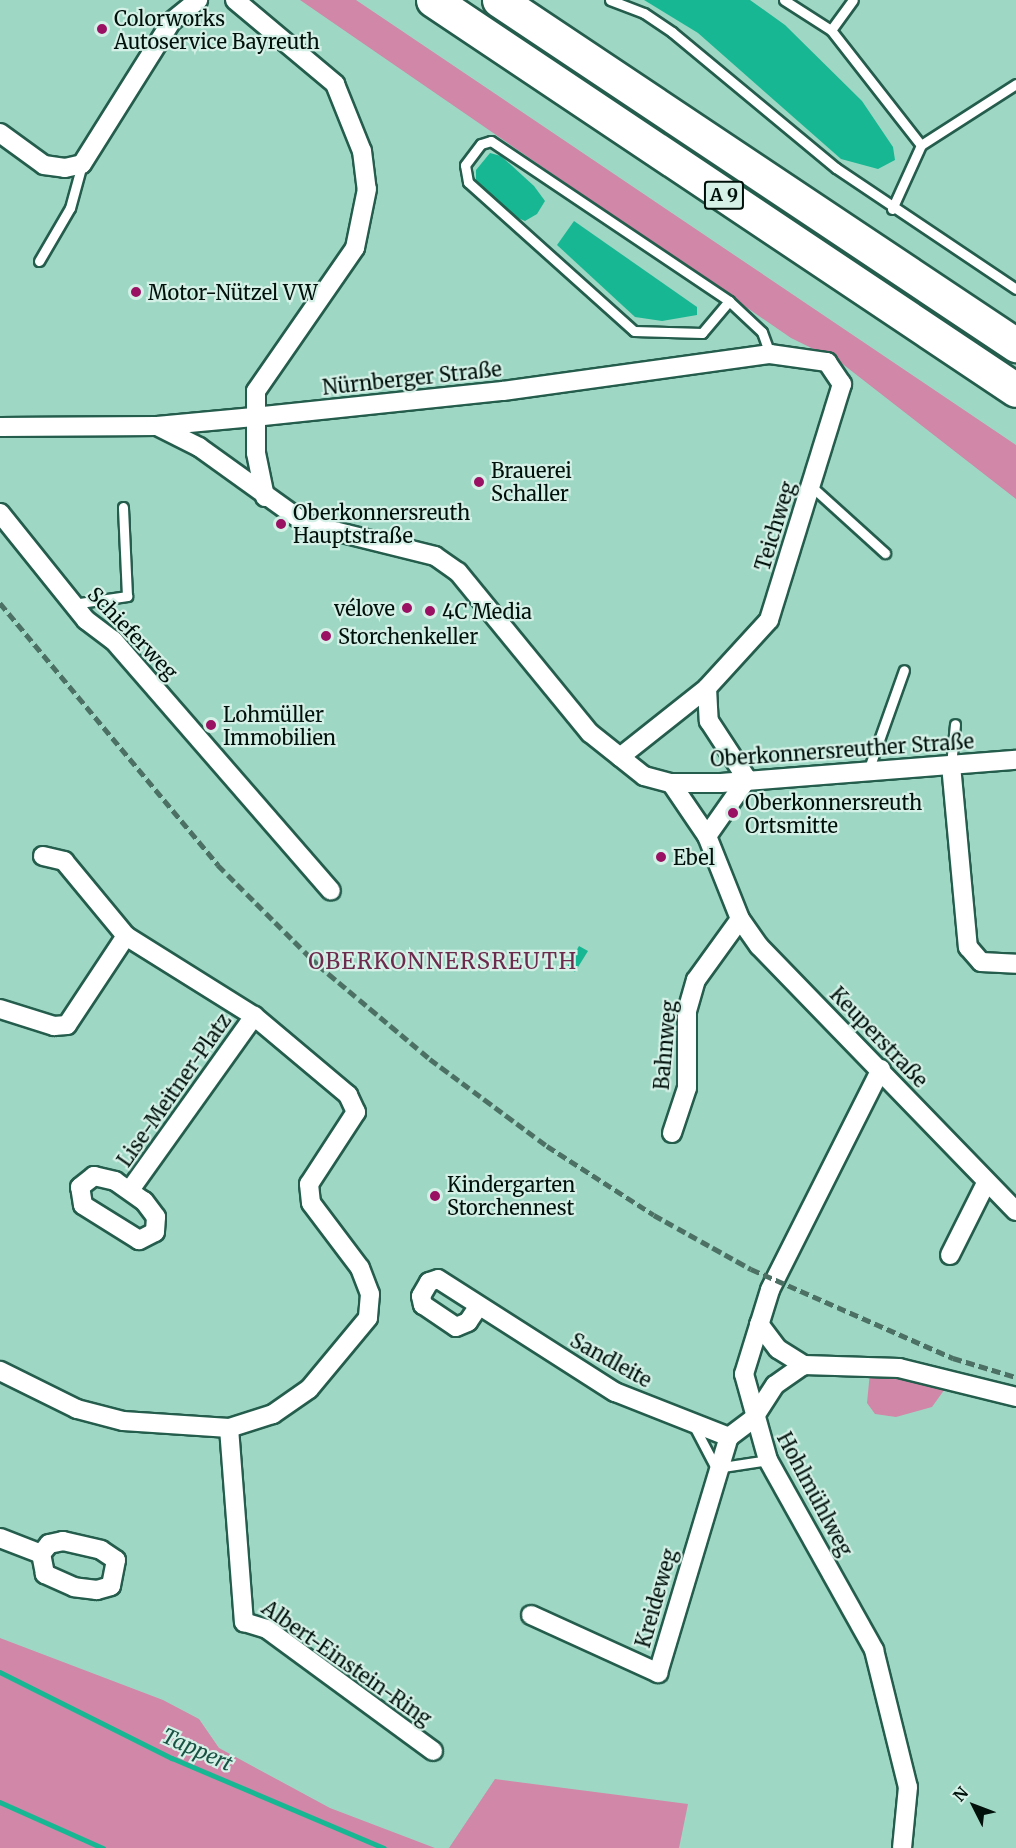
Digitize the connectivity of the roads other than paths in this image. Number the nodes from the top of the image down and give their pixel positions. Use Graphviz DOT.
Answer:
graph roads {
  1 [pos="198,0"];
  2 [pos="237,0"];
  3 [pos="433,0"];
  4 [pos="499,0"];
  5 [pos="610,0"];
  6 [pos="784,0"];
  7 [pos="853,0"];
  8 [pos="831,30"];
  9 [pos="1016,84"];
  10 [pos="0,133"];
  11 [pos="921,144"];
  12 [pos="82,164"];
  13 [pos="892,209"];
  14 [pos="39,261"];
  15 [pos="1016,289"];
  16 [pos="729,301"];
  17 [pos="1016,345"];
  18 [pos="770,354"];
  19 [pos="827,362"];
  20 [pos="1016,390"];
  21 [pos="254,417"];
  22 [pos="157,426"];
  23 [pos="0,427"];
  24 [pos="811,486"];
  25 [pos="265,497"];
  26 [pos="123,507"];
  27 [pos="0,513"];
  28 [pos="885,553"];
  29 [pos="73,604"];
  30 [pos="904,670"];
  31 [pos="707,688"];
  32 [pos="955,724"];
  33 [pos="620,758"];
  34 [pos="1016,760"];
  35 [pos="951,765"];
  36 [pos="868,771"];
  37 [pos="747,779"];
  38 [pos="671,783"];
  39 [pos="707,836"];
  40 [pos="43,856"];
  41 [pos="331,891"];
  42 [pos="740,919"];
  43 [pos="126,936"];
  44 [pos="1016,964"];
  45 [pos="0,1009"];
  46 [pos="254,1016"];
  47 [pos="881,1069"];
  48 [pos="672,1132"];
  49 [pos="985,1185"];
  50 [pos="130,1190"];
  51 [pos="1016,1211"];
  52 [pos="950,1255"];
  53 [pos="478,1307"];
  54 [pos="759,1324"];
  55 [pos="804,1365"];
  56 [pos="1,1373"];
  57 [pos="1016,1396"];
  58 [pos="753,1419"];
  59 [pos="229,1428"];
  60 [pos="695,1428"];
  61 [pos="729,1437"];
  62 [pos="768,1460"];
  63 [pos="716,1468"];
  64 [pos="0,1538"];
  65 [pos="40,1554"];
  66 [pos="531,1615"];
  67 [pos="433,1750"];
  68 [pos="902,1848"];
  1 -- 12 [label="street"];
  2 -- 21 [label="street"];
  3 -- 20 [label="highway, A 9"];
  4 -- 17 [label="highway, A 9"];
  5 -- 13 [label="lane"];
  6 -- 8 [label="lane"];
  7 -- 8 [label="lane"];
  8 -- 11 [label="lane"];
  9 -- 11 [label="lane"];
  10 -- 12 [label="street"];
  11 -- 13 [label="lane"];
  12 -- 14 [label="lane"];
  13 -- 15 [label="lane"];
  16 -- 16 [label="lane"];
  16 -- 18 [label="lane"];
  18 -- 19 [label="street, Nürnberger Straße"];
  18 -- 21 [label="street, Nürnberger Straße"];
  19 -- 24 [label="street, Teichweg"];
  21 -- 22 [label="street, Nürnberger Straße"];
  21 -- 25 [label="street"];
  22 -- 23 [label="street, Nürnberger Straße"];
  22 -- 25 [label="street, Oberkonnersreuther Straße"];
  24 -- 28 [label="lane"];
  24 -- 31 [label="street, Teichweg"];
  25 -- 33 [label="street, Oberkonnersreuther Straße"];
  26 -- 29 [label="lane"];
  27 -- 29 [label="street, Schieferweg"];
  29 -- 41 [label="street, Schieferweg"];
  30 -- 36 [label="lane"];
  31 -- 33 [label="street, Teichweg"];
  31 -- 37 [label="street"];
  32 -- 35 [label="lane"];
  33 -- 38 [label="street, Oberkonnersreuther Straße"];
  34 -- 35 [label="street, Oberkonnersreuther Straße"];
  35 -- 36 [label="street, Oberkonnersreuther Straße"];
  35 -- 44 [label="street"];
  36 -- 37 [label="street, Oberkonnersreuther Straße"];
  37 -- 38 [label="street, Oberkonnersreuther Straße"];
  37 -- 39 [label="street"];
  38 -- 39 [label="street"];
  39 -- 42 [label="street"];
  40 -- 43 [label="street"];
  42 -- 47 [label="street, Keuperstraße"];
  42 -- 48 [label="street, Bahnweg"];
  43 -- 45 [label="street"];
  43 -- 46 [label="street"];
  46 -- 50 [label="street, Lise-Meitner-Platz"];
  46 -- 59 [label="street"];
  47 -- 49 [label="street, Keuperstraße"];
  47 -- 54 [label="street, Hohlmühlweg"];
  49 -- 51 [label="street, Keuperstraße"];
  49 -- 52 [label="street"];
  53 -- 60 [label="street, Sandleite"];
  54 -- 55 [label="street"];
  54 -- 58 [label="street, Hohlmühlweg"];
  55 -- 57 [label="street"];
  55 -- 58 [label="street"];
  56 -- 59 [label="street"];
  58 -- 61 [label="street"];
  58 -- 62 [label="street, Hohlmühlweg"];
  59 -- 67 [label="street, Albert-Einstein-Ring"];
  60 -- 61 [label="street, Sandleite"];
  60 -- 63 [label="lane"];
  61 -- 63 [label="street, Kreideweg"];
  62 -- 63 [label="lane"];
  62 -- 68 [label="street, Hohlmühlweg"];
  63 -- 66 [label="street, Kreideweg"];
  64 -- 65 [label="street"];
}
